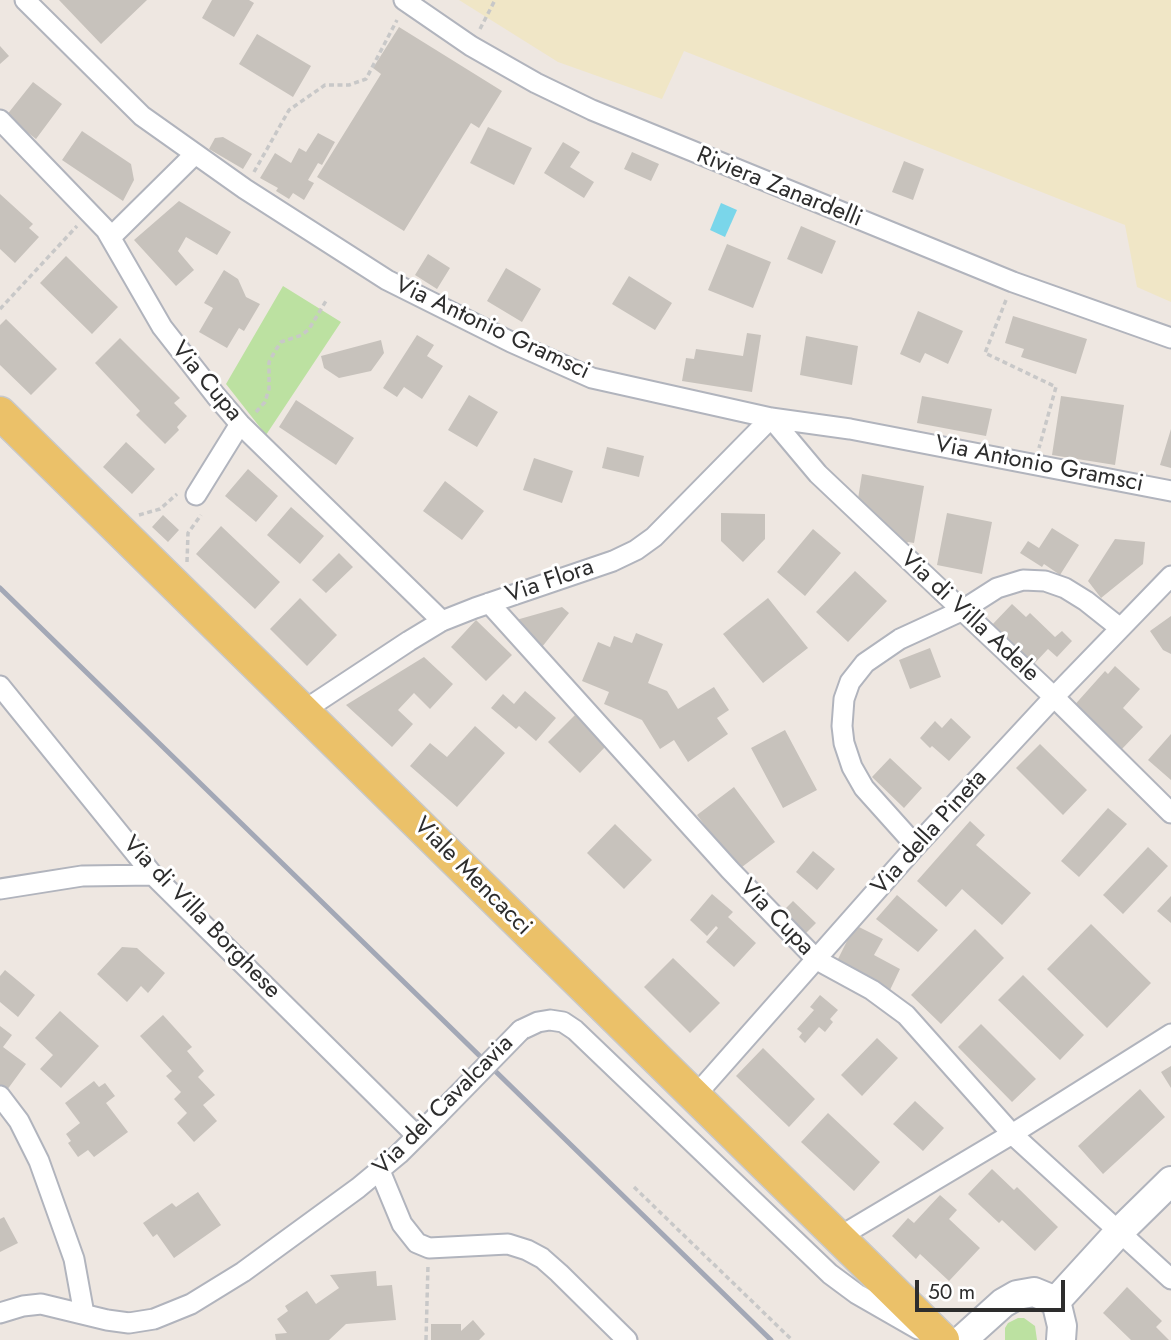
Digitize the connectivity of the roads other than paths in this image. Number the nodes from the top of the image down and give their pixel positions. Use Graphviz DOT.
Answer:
graph roads {
  1 [pos="25,0"];
  2 [pos="405,1"];
  3 [pos="0,120"];
  4 [pos="195,154"];
  5 [pos="111,237"];
  6 [pos="1171,338"];
  7 [pos="0,414"];
  8 [pos="771,418"];
  9 [pos="240,424"];
  10 [pos="1171,491"];
  11 [pos="196,495"];
  12 [pos="1171,576"];
  13 [pos="489,603"];
  14 [pos="961,611"];
  15 [pos="442,621"];
  16 [pos="1120,628"];
  17 [pos="0,686"];
  18 [pos="1054,697"];
  19 [pos="303,710"];
  20 [pos="1171,813"];
  21 [pos="916,846"];
  22 [pos="153,875"];
  23 [pos="0,889"];
  24 [pos="817,960"];
  25 [pos="1171,1034"];
  26 [pos="0,1096"];
  27 [pos="695,1096"];
  28 [pos="1012,1133"];
  29 [pos="417,1136"];
  30 [pos="380,1171"];
  31 [pos="1171,1181"];
  32 [pos="1119,1232"];
  33 [pos="839,1237"];
  34 [pos="1171,1279"];
  35 [pos="1056,1301"];
  36 [pos="0,1313"];
  37 [pos="84,1314"];
  38 [pos="627,1340"];
  39 [pos="937,1340"];
  40 [pos="943,1340"];
  41 [pos="962,1340"];
  42 [pos="1062,1340"];
  1 -- 4 [label="street, Via Antonio Gramsci"];
  2 -- 6 [label="street, Riviera Zanardelli"];
  3 -- 5 [label="street, Via Cupa"];
  4 -- 5 [label="street"];
  4 -- 8 [label="street, Via Antonio Gramsci"];
  5 -- 9 [label="street, Via Cupa"];
  7 -- 19 [label="main road, Viale Mencacci"];
  8 -- 10 [label="street, Via Antonio Gramsci"];
  8 -- 13 [label="street, Via Flora"];
  8 -- 14 [label="street, Via di Villa Adele"];
  9 -- 11 [label="street"];
  9 -- 15 [label="street, Via Cupa"];
  12 -- 16 [label="street, Via della Pineta"];
  13 -- 15 [label="street, Via Flora"];
  13 -- 24 [label="street, Via Cupa"];
  14 -- 16 [label="street"];
  14 -- 18 [label="street, Via di Villa Adele"];
  14 -- 21 [label="street"];
  15 -- 19 [label="street, Via Flora"];
  16 -- 18 [label="street, Via della Pineta"];
  17 -- 22 [label="street, Via di Villa Borghese"];
  18 -- 20 [label="street, Via di Villa Adele"];
  18 -- 21 [label="street, Via della Pineta"];
  19 -- 27 [label="main road, Viale Mencacci"];
  21 -- 24 [label="street, Via della Pineta"];
  22 -- 23 [label="street"];
  22 -- 29 [label="street, Via di Villa Borghese"];
  24 -- 27 [label="street, Via della Pineta"];
  24 -- 28 [label="street, Via Cupa"];
  25 -- 28 [label="street"];
  26 -- 37 [label="street"];
  27 -- 33 [label="main road, Viale Mencacci"];
  28 -- 32 [label="street, Via Cupa"];
  28 -- 33 [label="street"];
  29 -- 30 [label="street, Via del Cavalcavia"];
  29 -- 39 [label="street, Via del Cavalcavia, bridge"];
  30 -- 37 [label="street, Via del Cavalcavia"];
  30 -- 38 [label="street"];
  31 -- 32 [label="street"];
  32 -- 34 [label="street, Via Cupa"];
  32 -- 35 [label="street"];
  33 -- 40 [label="main road, Viale Mencacci"];
  35 -- 41 [label="street"];
  35 -- 42 [label="street"];
  36 -- 37 [label="street, Via del Cavalcavia"];
}
